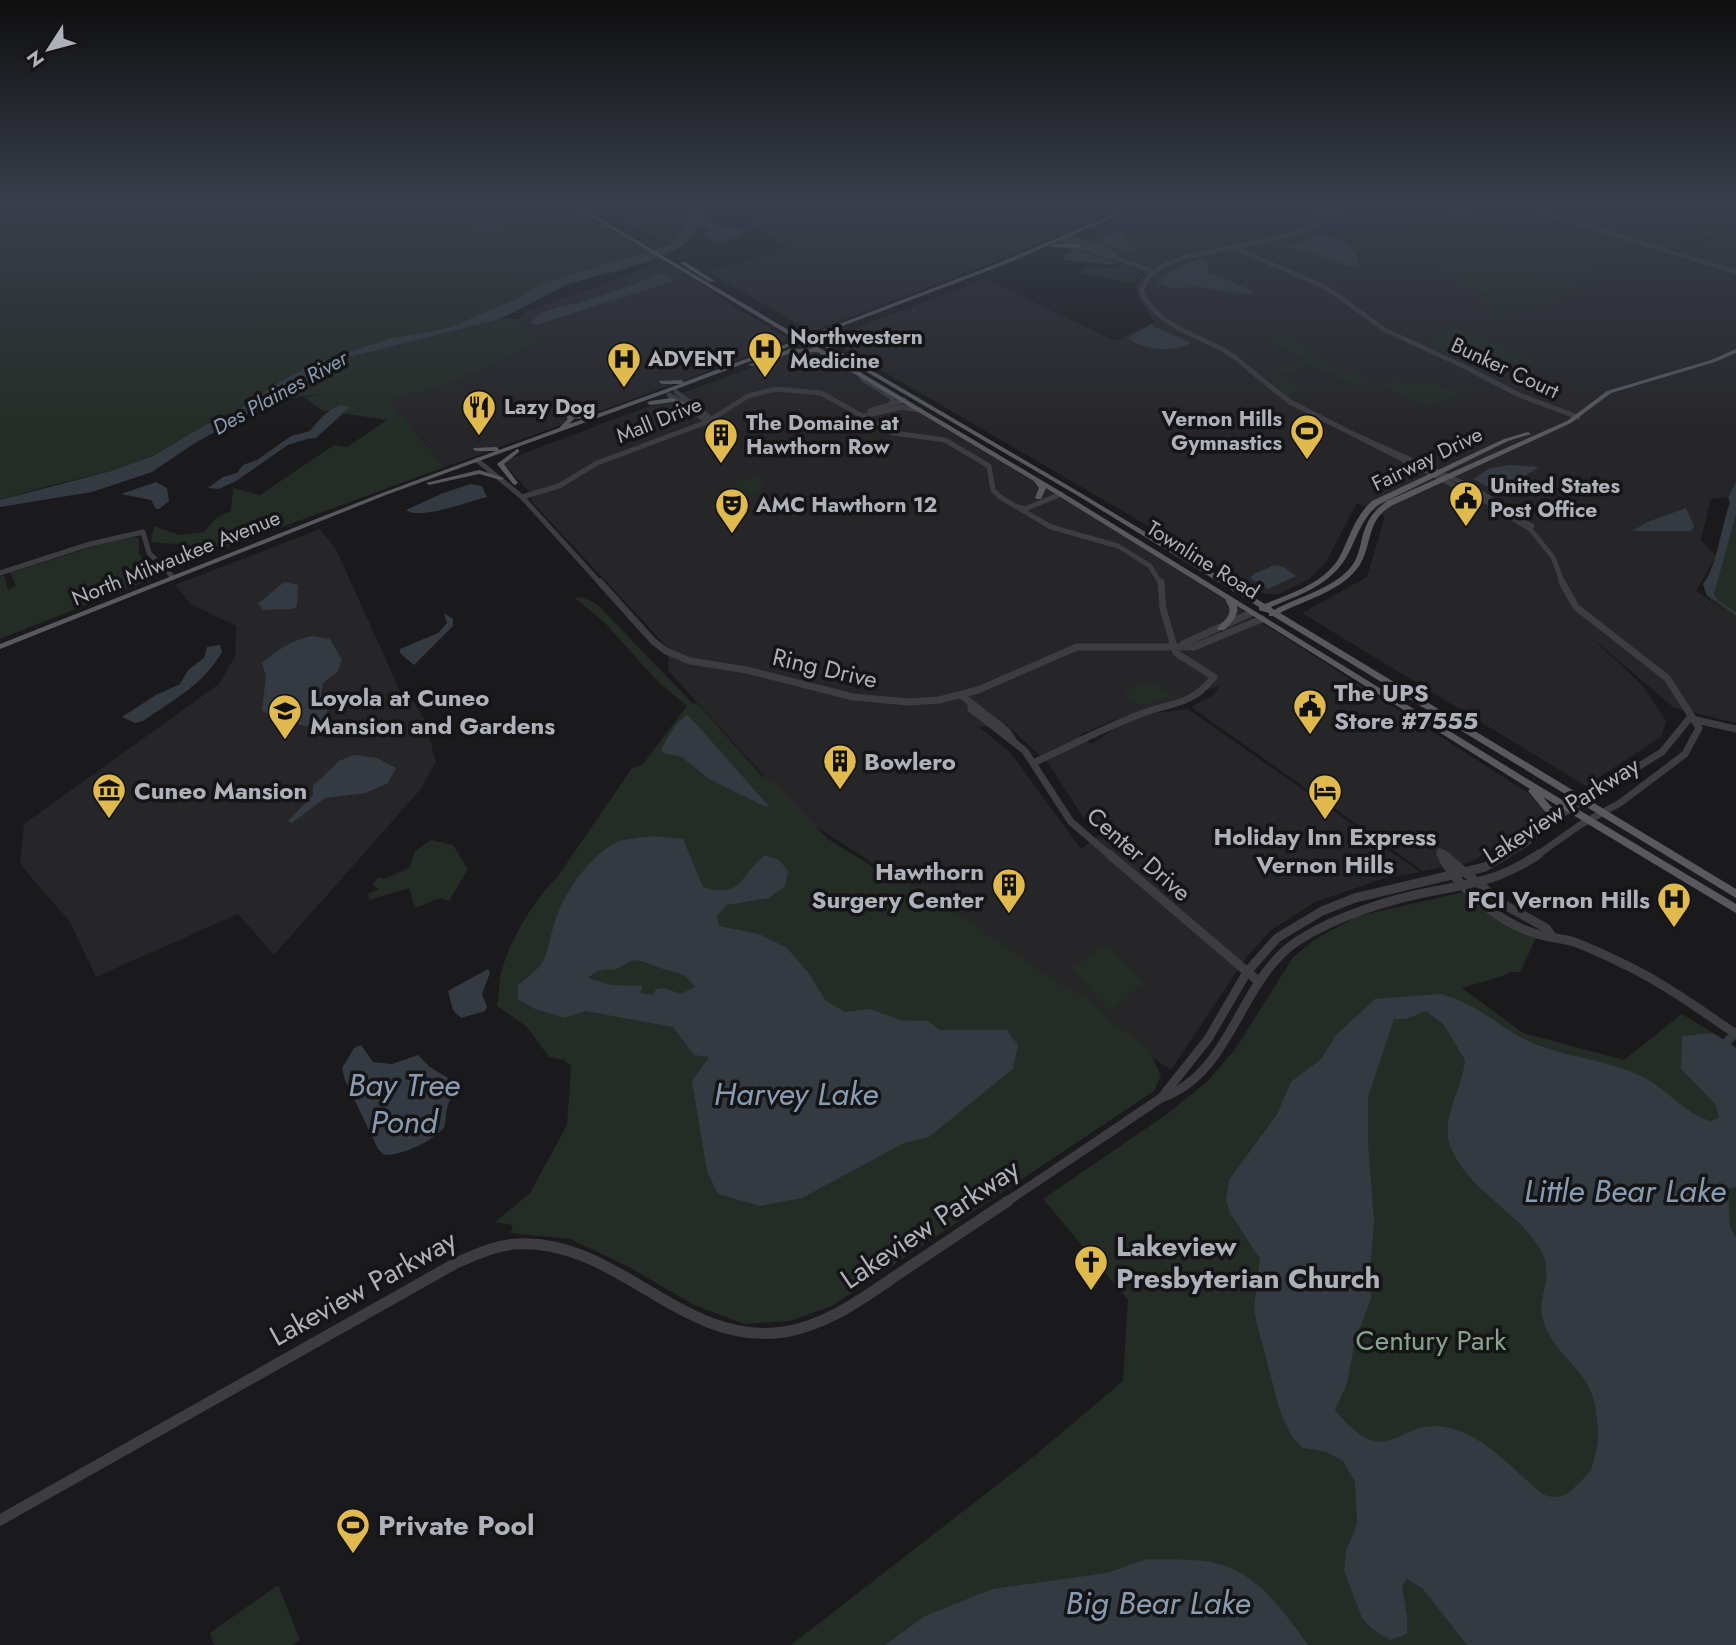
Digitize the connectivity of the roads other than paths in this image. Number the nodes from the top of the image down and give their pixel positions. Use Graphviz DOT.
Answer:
graph roads {
  1 [pos="698,281"];
  2 [pos="700,281"];
  3 [pos="711,281"];
  4 [pos="955,281"];
  5 [pos="963,281"];
  6 [pos="1143,281"];
  7 [pos="1310,281"];
  8 [pos="715,297"];
  9 [pos="731,299"];
  10 [pos="799,330"];
  11 [pos="824,332"];
  12 [pos="809,340"];
  13 [pos="780,347"];
  14 [pos="1736,351"];
  15 [pos="827,354"];
  16 [pos="747,366"];
  17 [pos="715,373"];
  18 [pos="859,373"];
  19 [pos="662,382"];
  20 [pos="676,392"];
  21 [pos="666,394"];
  22 [pos="906,402"];
  23 [pos="682,403"];
  24 [pos="642,405"];
  25 [pos="889,405"];
  26 [pos="701,409"];
  27 [pos="725,410"];
  28 [pos="920,410"];
  29 [pos="878,413"];
  30 [pos="863,416"];
  31 [pos="1578,416"];
  32 [pos="707,422"];
  33 [pos="534,442"];
  34 [pos="476,449"];
  35 [pos="483,461"];
  36 [pos="1440,476"];
  37 [pos="500,478"];
  38 [pos="1037,480"];
  39 [pos="515,483"];
  40 [pos="425,484"];
  41 [pos="1059,493"];
  42 [pos="522,497"];
  43 [pos="1039,498"];
  44 [pos="365,503"];
  45 [pos="1018,507"];
  46 [pos="0,573"];
  47 [pos="173,577"];
  48 [pos="1223,595"];
  49 [pos="1265,607"];
  50 [pos="1284,607"];
  51 [pos="1251,613"];
  52 [pos="1275,613"];
  53 [pos="1262,619"];
  54 [pos="1221,628"];
  55 [pos="1308,634"];
  56 [pos="1177,645"];
  57 [pos="0,647"];
  58 [pos="961,695"];
  59 [pos="1689,719"];
  60 [pos="1736,729"];
  61 [pos="1033,763"];
  62 [pos="1526,782"];
  63 [pos="1584,802"];
  64 [pos="1570,809"];
  65 [pos="1601,813"];
  66 [pos="1588,820"];
  67 [pos="1552,821"];
  68 [pos="1467,873"];
  69 [pos="1453,875"];
  70 [pos="1478,884"];
  71 [pos="1464,887"];
  72 [pos="1736,894"];
  73 [pos="1736,909"];
  74 [pos="1552,936"];
  75 [pos="1247,972"];
  76 [pos="1258,981"];
  77 [pos="1736,1034"];
  78 [pos="1161,1098"];
  79 [pos="0,1520"];
  1 -- 8 [label="main road"];
  2 -- 9 [label="main road, Townline Road"];
  3 -- 10 [label="main road, Townline Road"];
  4 -- 11 [label="main road"];
  5 -- 12 [label="main road"];
  6 -- 36 [label="street, Lakeview Parkway"];
  7 -- 31 [label="street, Bunker Court"];
  9 -- 12 [label="main road, Townline Road"];
  9 -- 13 [label="main road"];
  10 -- 11 [label="main road"];
  10 -- 12 [label="main road, Townline Road"];
  11 -- 12 [label="main road"];
  12 -- 13 [label="main road"];
  12 -- 15 [label="main road, Townline Road"];
  12 -- 16 [label="main road"];
  12 -- 49 [label="main road, Townline Road"];
  13 -- 17 [label="main road"];
  14 -- 31 [label="main road, Fairway Drive"];
  15 -- 16 [label="main road"];
  15 -- 18 [label="main road, Townline Road"];
  16 -- 20 [label="main road, North Milwaukee Avenue"];
  17 -- 19 [label="main road"];
  17 -- 21 [label="main road"];
  18 -- 22 [label="main road, Townline Road"];
  18 -- 25 [label="street"];
  20 -- 21 [label="main road, North Milwaukee Avenue"];
  20 -- 26 [label="street"];
  21 -- 23 [label="street"];
  21 -- 24 [label="main road, North Milwaukee Avenue"];
  21 -- 33 [label="main road, North Milwaukee Avenue"];
  22 -- 25 [label="street"];
  22 -- 28 [label="main road, Townline Road"];
  22 -- 29 [label="street"];
  23 -- 24 [label="main road"];
  23 -- 32 [label="street"];
  24 -- 33 [label="main road, North Milwaukee Avenue"];
  25 -- 30 [label="street"];
  26 -- 27 [label="street"];
  26 -- 32 [label="street"];
  27 -- 30 [label="street, Mall Drive"];
  27 -- 32 [label="street, Mall Drive"];
  28 -- 29 [label="street"];
  28 -- 38 [label="main road, Townline Road"];
  29 -- 30 [label="street"];
  30 -- 45 [label="street, Mall Drive"];
  31 -- 36 [label="main road, Fairway Drive"];
  32 -- 42 [label="street, Mall Drive"];
  33 -- 34 [label="main road"];
  33 -- 35 [label="main road, North Milwaukee Avenue"];
  33 -- 39 [label="main road"];
  35 -- 37 [label="street, Ring Drive"];
  35 -- 39 [label="street, Ring Drive"];
  35 -- 40 [label="main road, North Milwaukee Avenue"];
  35 -- 44 [label="main road, North Milwaukee Avenue"];
  36 -- 49 [label="main road, Fairway Drive"];
  36 -- 50 [label="main road, Fairway Drive"];
  36 -- 59 [label="street, Lakeview Parkway"];
  37 -- 40 [label="main road"];
  37 -- 42 [label="street, Ring Drive"];
  38 -- 41 [label="main road, Townline Road"];
  38 -- 43 [label="main road"];
  39 -- 42 [label="street, Ring Drive"];
  40 -- 44 [label="main road, North Milwaukee Avenue"];
  41 -- 43 [label="street"];
  41 -- 45 [label="street"];
  41 -- 48 [label="main road, Townline Road"];
  42 -- 58 [label="street, Ring Drive"];
  43 -- 45 [label="street"];
  44 -- 47 [label="main road, North Milwaukee Avenue"];
  45 -- 56 [label="street, Mall Drive"];
  46 -- 47 [label="street"];
  47 -- 57 [label="main road, North Milwaukee Avenue"];
  48 -- 51 [label="main road, Townline Road"];
  48 -- 54 [label="main road"];
  49 -- 51 [label="main road, Fairway Drive"];
  49 -- 52 [label="main road, Townline Road"];
  50 -- 52 [label="main road, Fairway Drive"];
  50 -- 55 [label="main road"];
  51 -- 53 [label="main road, Townline Road"];
  51 -- 54 [label="street, Ring Drive"];
  52 -- 53 [label="main road, Fairway Drive"];
  52 -- 55 [label="main road, Townline Road"];
  53 -- 56 [label="street, Ring Drive"];
  53 -- 62 [label="main road, Townline Road"];
  54 -- 56 [label="street, Ring Drive"];
  55 -- 63 [label="main road, Townline Road"];
  56 -- 58 [label="street, Ring Drive"];
  56 -- 61 [label="street"];
  58 -- 61 [label="street, Center Drive"];
  59 -- 60 [label="street"];
  59 -- 63 [label="street, Lakeview Parkway"];
  59 -- 65 [label="street, Lakeview Parkway"];
  61 -- 75 [label="street, Center Drive"];
  62 -- 64 [label="main road, Townline Road"];
  62 -- 67 [label="main road"];
  63 -- 64 [label="street, Lakeview Parkway"];
  63 -- 65 [label="main road, Townline Road"];
  64 -- 66 [label="main road, Townline Road"];
  64 -- 67 [label="street, Lakeview Parkway"];
  65 -- 66 [label="street, Lakeview Parkway"];
  65 -- 72 [label="main road, Townline Road"];
  66 -- 70 [label="street, Lakeview Parkway"];
  66 -- 73 [label="main road, Townline Road"];
  67 -- 68 [label="street, Lakeview Parkway"];
  68 -- 69 [label="street, Lakeview Parkway"];
  68 -- 69 [label="street"];
  68 -- 70 [label="street"];
  69 -- 71 [label="street"];
  69 -- 75 [label="street, Lakeview Parkway"];
  70 -- 71 [label="street, Lakeview Parkway"];
  70 -- 74 [label="street"];
  71 -- 74 [label="street"];
  71 -- 76 [label="street, Lakeview Parkway"];
  74 -- 77 [label="street"];
  75 -- 76 [label="street, Center Drive"];
  75 -- 78 [label="street, Lakeview Parkway"];
  76 -- 78 [label="street, Lakeview Parkway"];
  78 -- 79 [label="street, Lakeview Parkway"];
}
